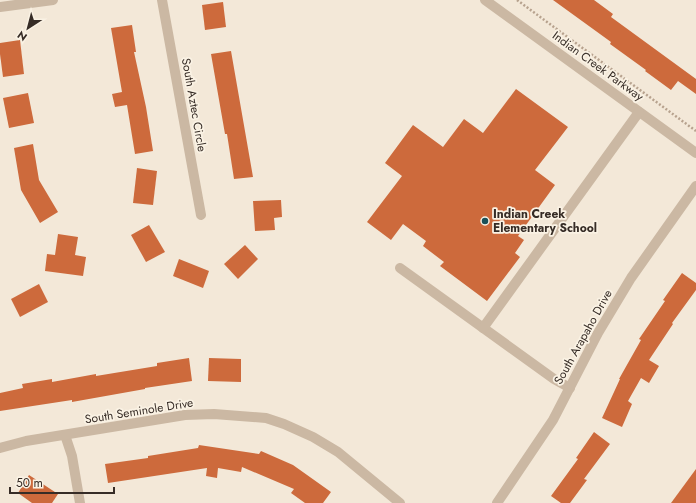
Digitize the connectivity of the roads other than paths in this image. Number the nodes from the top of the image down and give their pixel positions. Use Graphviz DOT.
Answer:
graph roads {
  1 [pos="53,0"];
  2 [pos="162,0"];
  3 [pos="485,0"];
  4 [pos="0,7"];
  5 [pos="639,112"];
  6 [pos="696,154"];
  7 [pos="696,186"];
  8 [pos="201,215"];
  9 [pos="400,268"];
  10 [pos="484,328"];
  11 [pos="570,388"];
  12 [pos="65,435"];
  13 [pos="0,448"];
  14 [pos="80,503"];
  15 [pos="400,503"];
  16 [pos="498,503"];
  1 -- 4 [label="street"];
  2 -- 8 [label="street, South Aztec Circle"];
  3 -- 5 [label="street, Indian Creek Parkway"];
  5 -- 6 [label="street, Indian Creek Parkway"];
  5 -- 10 [label="street"];
  7 -- 11 [label="street, South Arapaho Drive"];
  9 -- 10 [label="street"];
  10 -- 11 [label="street"];
  11 -- 16 [label="street, South Arapaho Drive"];
  12 -- 13 [label="street, South Seminole Drive"];
  12 -- 14 [label="street"];
  12 -- 15 [label="street, South Seminole Drive"];
}
